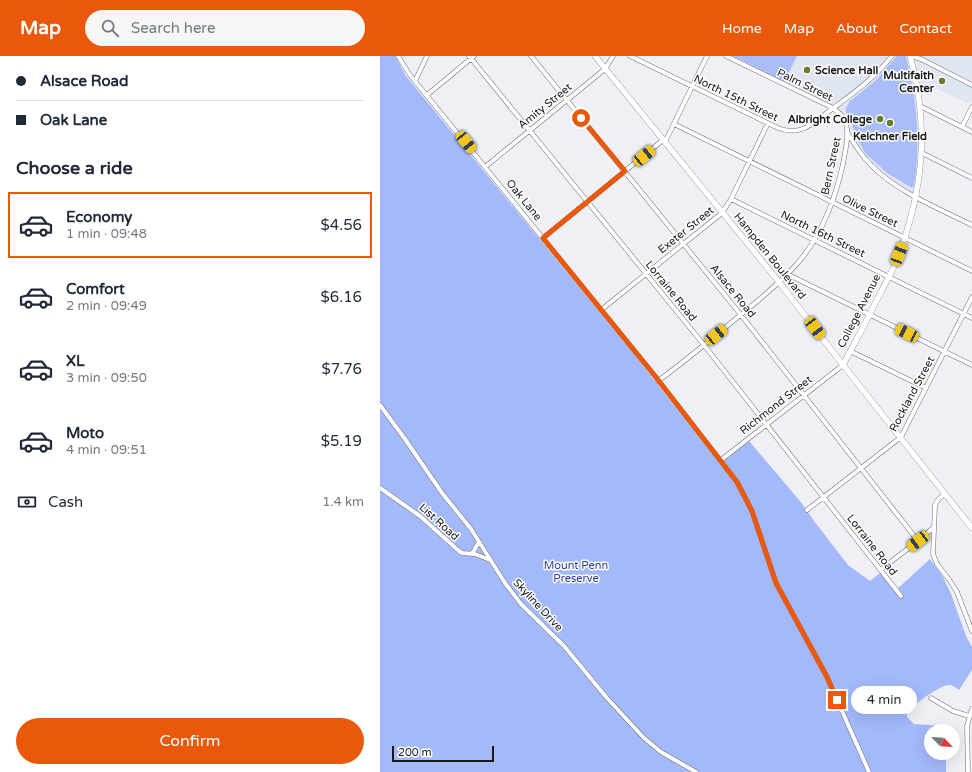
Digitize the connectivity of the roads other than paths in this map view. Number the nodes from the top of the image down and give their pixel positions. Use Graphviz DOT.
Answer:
graph roads {
  1 [pos="398,56"];
  2 [pos="427,56"];
  3 [pos="531,56"];
  4 [pos="595,56"];
  5 [pos="613,56"];
  6 [pos="630,56"];
  7 [pos="707,56"];
  8 [pos="726,56"];
  9 [pos="892,56"];
  10 [pos="910,56"];
  11 [pos="472,57"];
  12 [pos="605,69"];
  13 [pos="415,81"];
  14 [pos="972,85"];
  15 [pos="692,86"];
  16 [pos="426,94"];
  17 [pos="566,100"];
  18 [pos="920,106"];
  19 [pos="972,107"];
  20 [pos="833,108"];
  21 [pos="768,123"];
  22 [pos="674,124"];
  23 [pos="962,127"];
  24 [pos="529,130"];
  25 [pos="847,132"];
  26 [pos="972,132"];
  27 [pos="664,141"];
  28 [pos="922,153"];
  29 [pos="749,161"];
  30 [pos="485,166"];
  31 [pos="625,171"];
  32 [pos="972,178"];
  33 [pos="916,196"];
  34 [pos="731,199"];
  35 [pos="587,202"];
  36 [pos="832,202"];
  37 [pos="722,212"];
  38 [pos="972,225"];
  39 [pos="543,238"];
  40 [pos="905,238"];
  41 [pos="814,240"];
  42 [pos="683,244"];
  43 [pos="972,272"];
  44 [pos="646,273"];
  45 [pos="787,274"];
  46 [pos="888,277"];
  47 [pos="779,282"];
  48 [pos="972,298"];
  49 [pos="601,310"];
  50 [pos="741,314"];
  51 [pos="870,314"];
  52 [pos="964,314"];
  53 [pos="972,318"];
  54 [pos="704,345"];
  55 [pos="945,351"];
  56 [pos="850,352"];
  57 [pos="843,365"];
  58 [pos="972,365"];
  59 [pos="658,380"];
  60 [pos="926,388"];
  61 [pos="804,395"];
  62 [pos="380,405"];
  63 [pos="766,425"];
  64 [pos="901,437"];
  65 [pos="721,460"];
  66 [pos="861,468"];
  67 [pos="380,488"];
  68 [pos="944,494"];
  69 [pos="823,498"];
  70 [pos="807,510"];
  71 [pos="934,528"];
  72 [pos="972,528"];
  73 [pos="918,541"];
  74 [pos="479,542"];
  75 [pos="472,554"];
  76 [pos="490,560"];
  77 [pos="880,570"];
  78 [pos="901,596"];
  79 [pos="972,631"];
  80 [pos="931,698"];
  81 [pos="972,709"];
  82 [pos="969,716"];
  83 [pos="696,772"];
  84 [pos="869,772"];
  85 [pos="968,772"];
  1 -- 13 [label="street, Oak Lane"];
  2 -- 13 [label="street"];
  3 -- 17 [label="street, Alsace Road"];
  4 -- 12 [label="main road, Hampden Boulevard"];
  5 -- 12 [label="street, Amity Street"];
  6 -- 15 [label="street, North 15th Street"];
  7 -- 15 [label="street"];
  8 -- 20 [label="street, Palm Street"];
  9 -- 20 [label="street"];
  10 -- 14 [label="street"];
  10 -- 18 [label="main road, College Avenue"];
  11 -- 16 [label="street"];
  11 -- 24 [label="street, Lorraine Road"];
  12 -- 17 [label="street, Amity Street"];
  12 -- 27 [label="main road, Hampden Boulevard"];
  13 -- 16 [label="street, Oak Lane"];
  15 -- 21 [label="street, North 15th Street"];
  15 -- 22 [label="street"];
  16 -- 30 [label="street, Oak Lane"];
  17 -- 24 [label="street, Amity Street"];
  17 -- 31 [label="street, Alsace Road"];
  18 -- 23 [label="street"];
  18 -- 28 [label="main road, College Avenue"];
  19 -- 23 [label="street"];
  20 -- 21 [label="street, North 15th Street"];
  20 -- 25 [label="street, Bern Street"];
  21 -- 29 [label="street, Exeter Street"];
  22 -- 27 [label="street"];
  22 -- 29 [label="street, Olive Street"];
  23 -- 26 [label="street"];
  24 -- 30 [label="street, Amity Street"];
  24 -- 35 [label="street, Lorraine Road"];
  25 -- 33 [label="street"];
  25 -- 36 [label="street, Bern Street"];
  27 -- 31 [label="street"];
  27 -- 37 [label="main road, Hampden Boulevard"];
  28 -- 32 [label="street"];
  28 -- 33 [label="main road, College Avenue"];
  29 -- 34 [label="street, Exeter Street"];
  29 -- 36 [label="street, Olive Street"];
  30 -- 39 [label="street, Oak Lane"];
  31 -- 35 [label="street"];
  31 -- 42 [label="street, Alsace Road"];
  33 -- 38 [label="street"];
  33 -- 40 [label="main road, College Avenue"];
  34 -- 37 [label="street, Exeter Street"];
  34 -- 41 [label="street, North 16th Street"];
  35 -- 39 [label="street"];
  35 -- 44 [label="street, Lorraine Road"];
  36 -- 40 [label="street, Olive Street"];
  36 -- 41 [label="street, Bern Street"];
  37 -- 42 [label="street, Exeter Street"];
  37 -- 47 [label="main road, Hampden Boulevard"];
  39 -- 49 [label="street, Oak Lane"];
  40 -- 43 [label="street, Olive Street"];
  40 -- 46 [label="main road, College Avenue"];
  41 -- 45 [label="street, Bern Street"];
  41 -- 46 [label="street, North 16th Street"];
  42 -- 44 [label="street, Exeter Street"];
  42 -- 50 [label="street, Alsace Road"];
  44 -- 49 [label="street, Exeter Street"];
  44 -- 54 [label="street, Lorraine Road"];
  45 -- 47 [label="street, Bern Street"];
  45 -- 51 [label="street"];
  46 -- 51 [label="main road, College Avenue"];
  46 -- 52 [label="street, North 16th Street"];
  47 -- 50 [label="street, Bern Street"];
  47 -- 57 [label="main road, Hampden Boulevard"];
  48 -- 52 [label="street, Rockland Street"];
  49 -- 59 [label="street, Oak Lane"];
  50 -- 54 [label="street, Bern Street"];
  50 -- 61 [label="street, Alsace Road"];
  51 -- 55 [label="street"];
  51 -- 56 [label="main road, College Avenue"];
  52 -- 53 [label="street, North 16th Street"];
  52 -- 55 [label="street, Rockland Street"];
  54 -- 59 [label="street, Bern Street"];
  54 -- 63 [label="street, Lorraine Road"];
  55 -- 58 [label="street"];
  55 -- 60 [label="street, Rockland Street"];
  56 -- 57 [label="main road, College Avenue"];
  56 -- 60 [label="street"];
  57 -- 61 [label="street, Richmond Street"];
  57 -- 64 [label="main road, Hampden Boulevard"];
  59 -- 65 [label="street, Oak Lane"];
  60 -- 64 [label="street, Rockland Street"];
  61 -- 63 [label="street, Richmond Street"];
  61 -- 66 [label="street, Alsace Road"];
  62 -- 74 [label="street, Skyline Drive"];
  63 -- 65 [label="street, Richmond Street"];
  63 -- 69 [label="street, Lorraine Road"];
  64 -- 66 [label="street, Rockland Street"];
  64 -- 68 [label="main road, Hampden Boulevard"];
  65 -- 84 [label="street, Oak Lane"];
  66 -- 69 [label="street, Rockland Street"];
  66 -- 73 [label="street, Alsace Road"];
  67 -- 75 [label="street, List Road"];
  68 -- 71 [label="street"];
  68 -- 72 [label="main road, Hampden Boulevard"];
  69 -- 70 [label="street, Rockland Street"];
  69 -- 77 [label="street, Lorraine Road"];
  71 -- 73 [label="street"];
  71 -- 79 [label="street"];
  73 -- 77 [label="street"];
  74 -- 75 [label="street"];
  74 -- 76 [label="street, Skyline Drive"];
  75 -- 76 [label="street, List Road"];
  76 -- 83 [label="street, Skyline Drive"];
  77 -- 78 [label="street, Lorraine Road"];
  80 -- 82 [label="street"];
  81 -- 82 [label="street"];
  82 -- 85 [label="street"];
}
